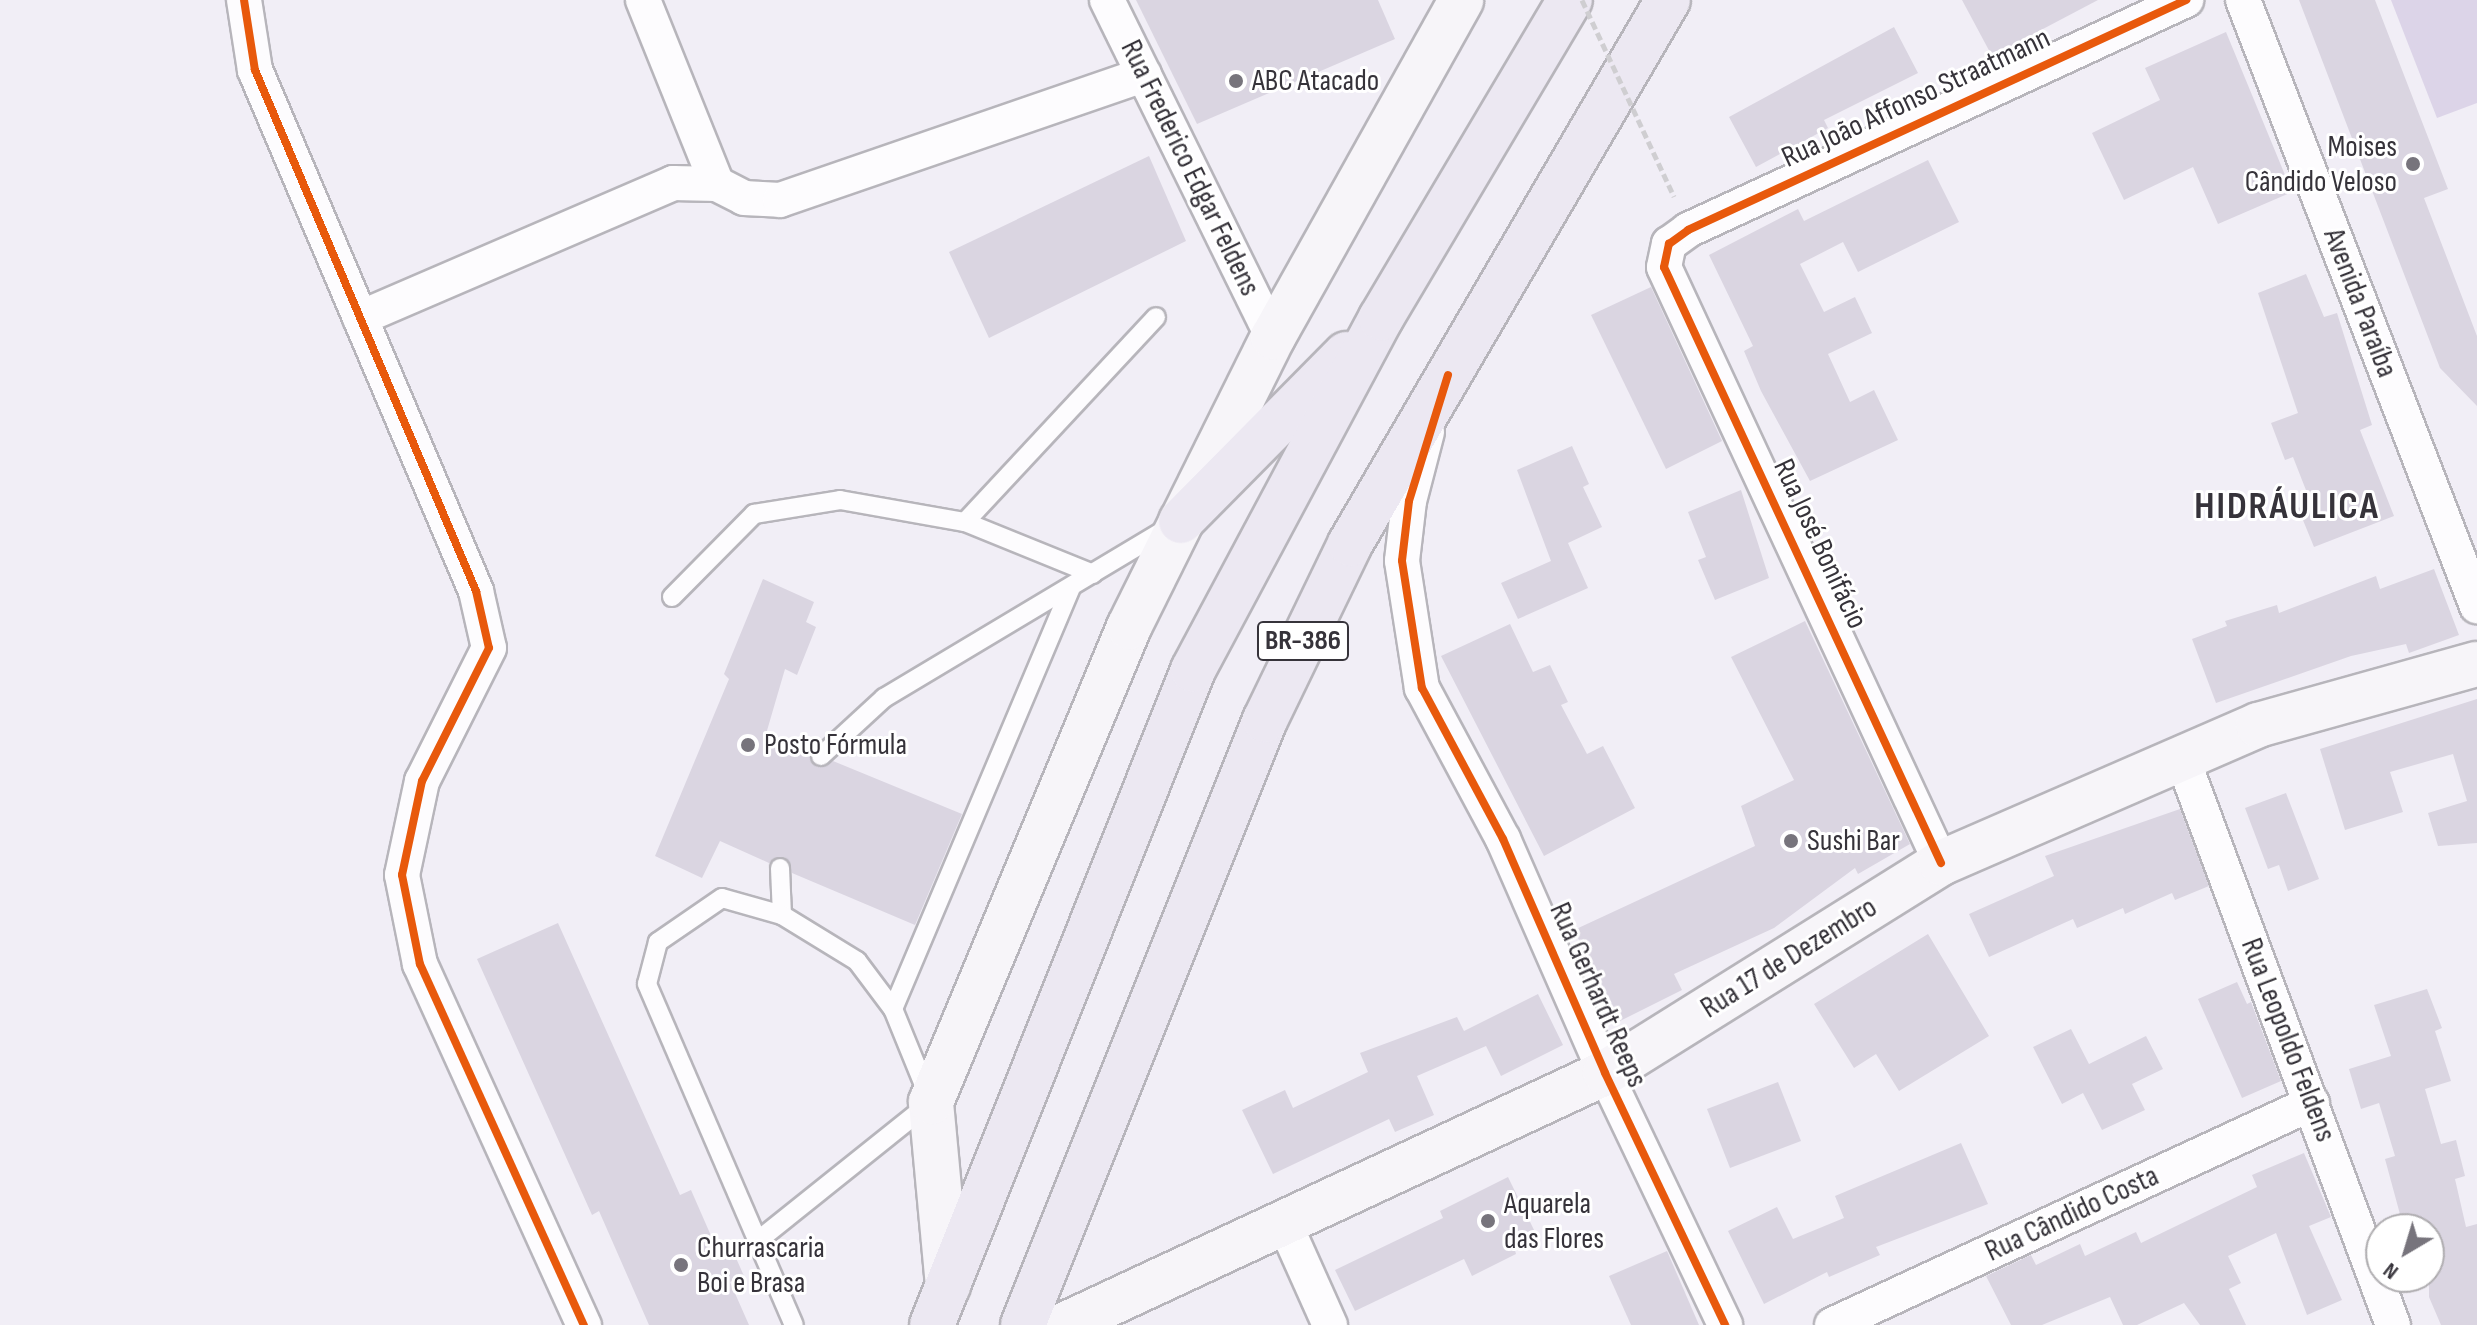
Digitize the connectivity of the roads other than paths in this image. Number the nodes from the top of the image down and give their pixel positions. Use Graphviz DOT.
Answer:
graph roads {
  1 [pos="244,0"];
  2 [pos="643,0"];
  3 [pos="1107,0"];
  4 [pos="1461,0"];
  5 [pos="1570,0"];
  6 [pos="1668,0"];
  7 [pos="2186,0"];
  8 [pos="2243,0"];
  9 [pos="1144,75"];
  10 [pos="717,184"];
  11 [pos="1669,244"];
  12 [pos="1156,317"];
  13 [pos="360,318"];
  14 [pos="1381,318"];
  15 [pos="1273,337"];
  16 [pos="1448,375"];
  17 [pos="1181,521"];
  18 [pos="965,522"];
  19 [pos="1093,574"];
  20 [pos="1071,587"];
  21 [pos="672,597"];
  22 [pos="2477,606"];
  23 [pos="2477,664"];
  24 [pos="2181,755"];
  25 [pos="821,756"];
  26 [pos="1941,863"];
  27 [pos="780,868"];
  28 [pos="782,915"];
  29 [pos="893,1009"];
  30 [pos="1605,1073"];
  31 [pos="931,1102"];
  32 [pos="2312,1103"];
  33 [pos="1283,1220"];
  34 [pos="760,1239"];
  35 [pos="940,1305"];
  36 [pos="584,1325"];
  37 [pos="794,1325"];
  38 [pos="1023,1325"];
  39 [pos="1064,1325"];
  40 [pos="1330,1325"];
  41 [pos="1725,1325"];
  42 [pos="1832,1325"];
  43 [pos="2393,1325"];
  1 -- 13 [label="street"];
  2 -- 10 [label="street"];
  3 -- 9 [label="street, Rua Frederico Edgar Feldens"];
  4 -- 15 [label="main road"];
  5 -- 14 [label="highway, BR-386"];
  6 -- 16 [label="highway, BR-386"];
  7 -- 11 [label="street, Rua João Affonso Straatmann"];
  8 -- 22 [label="street, Avenida Paraíba"];
  9 -- 10 [label="street"];
  9 -- 15 [label="street, Rua Frederico Edgar Feldens"];
  10 -- 13 [label="street"];
  11 -- 26 [label="street, Rua José Bonifácio"];
  12 -- 18 [label="lane"];
  13 -- 36 [label="street"];
  14 -- 17 [label="highway"];
  14 -- 35 [label="highway, BR-386"];
  15 -- 17 [label="main road"];
  16 -- 30 [label="street, Rua Gerhardt Reeps"];
  16 -- 38 [label="highway, BR-386"];
  17 -- 19 [label="lane"];
  17 -- 31 [label="main road"];
  18 -- 19 [label="lane"];
  18 -- 21 [label="lane"];
  19 -- 20 [label="lane"];
  20 -- 25 [label="lane"];
  20 -- 29 [label="lane"];
  23 -- 24 [label="main road, Rua 17 de Dezembro"];
  24 -- 26 [label="main road, Rua 17 de Dezembro"];
  24 -- 32 [label="street, Rua Leopoldo Feldens"];
  26 -- 30 [label="main road, Rua 17 de Dezembro"];
  27 -- 28 [label="lane"];
  28 -- 29 [label="lane"];
  28 -- 34 [label="lane"];
  29 -- 31 [label="lane"];
  30 -- 33 [label="main road, Rua 17 de Dezembro"];
  30 -- 41 [label="street, Rua Gerhardt Reeps"];
  31 -- 34 [label="lane"];
  31 -- 35 [label="main road"];
  32 -- 42 [label="street, Rua Cândido Costa"];
  32 -- 43 [label="street, Rua Leopoldo Feldens"];
  33 -- 39 [label="main road, Rua 17 de Dezembro"];
  33 -- 40 [label="street"];
  34 -- 37 [label="lane"];
}
